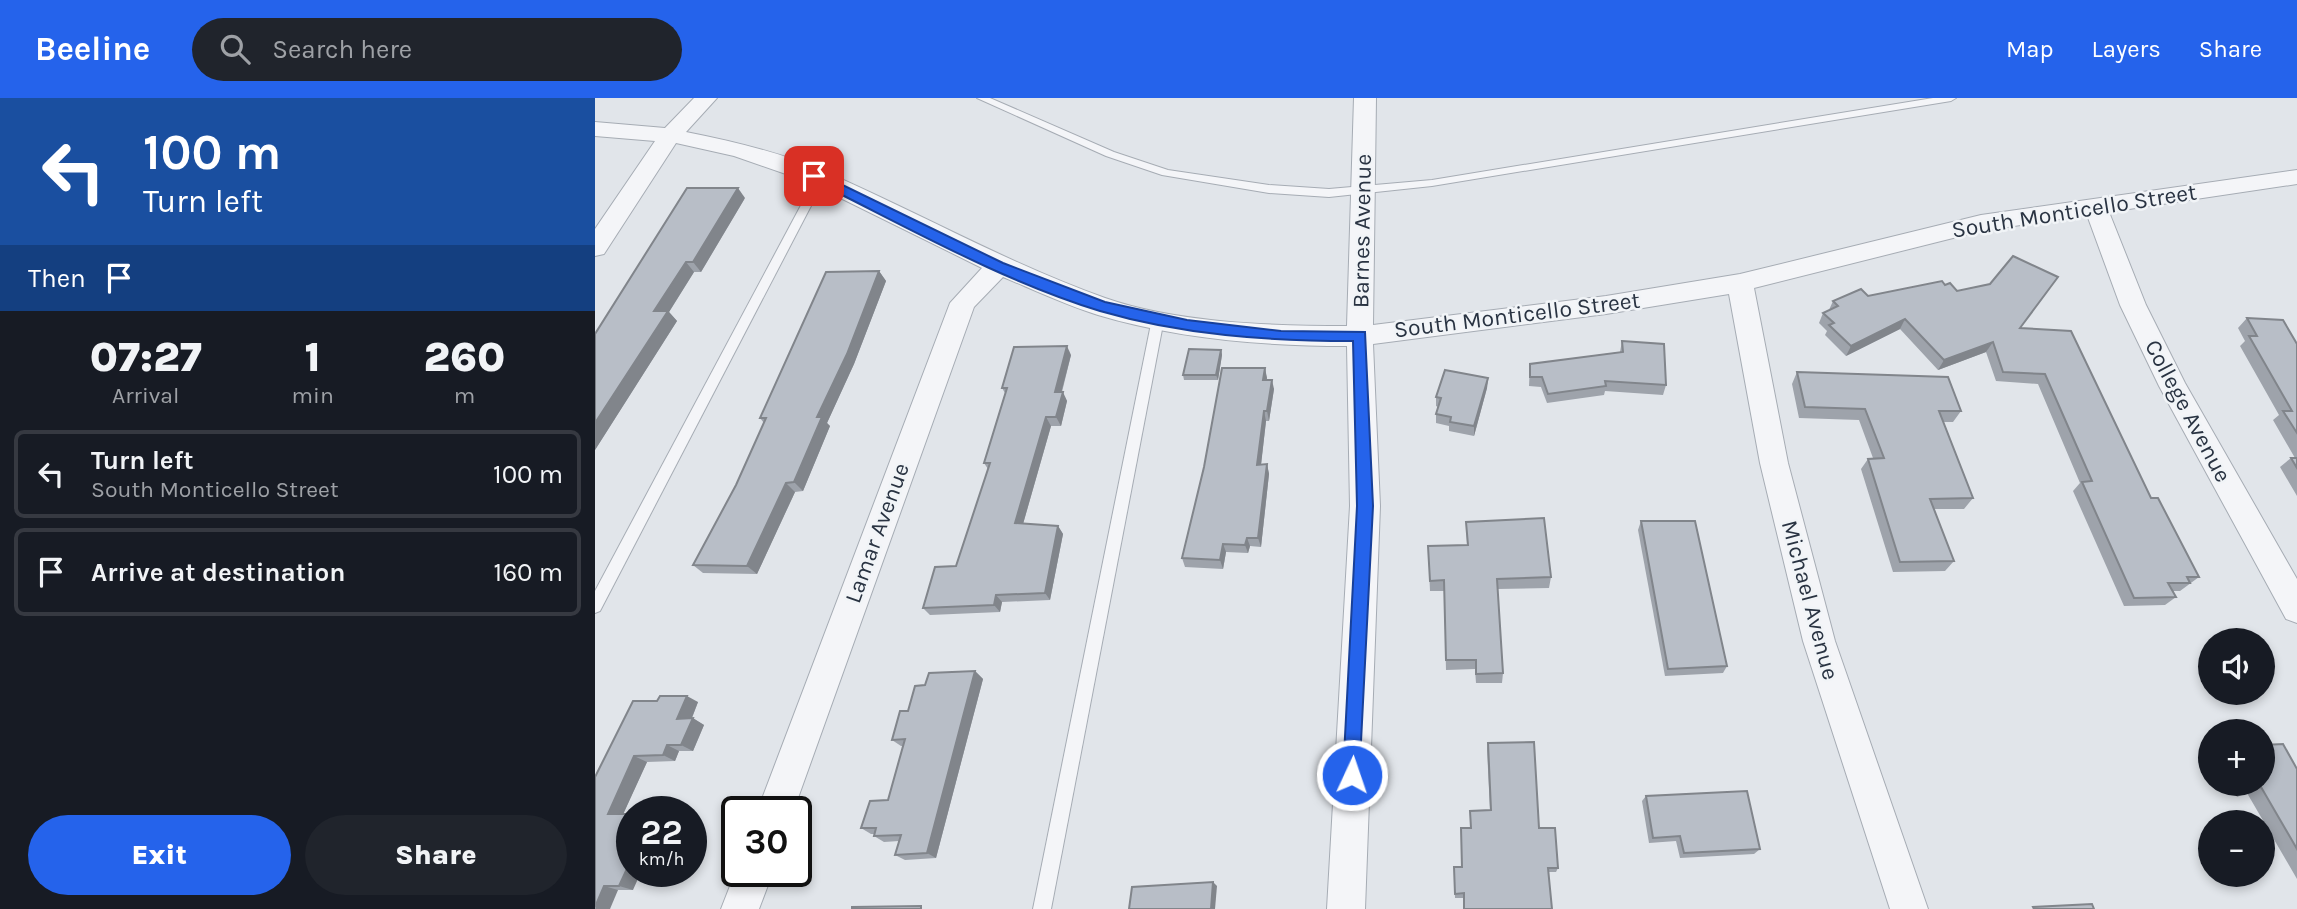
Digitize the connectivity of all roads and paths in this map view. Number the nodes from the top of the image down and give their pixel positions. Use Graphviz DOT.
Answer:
graph roads {
  1 [pos="706,98"];
  2 [pos="982,98"];
  3 [pos="1365,98"];
  4 [pos="1951,98"];
  5 [pos="595,129"];
  6 [pos="670,135"];
  7 [pos="2297,177"];
  8 [pos="820,179"];
  9 [pos="1363,190"];
  10 [pos="2095,205"];
  11 [pos="595,248"];
  12 [pos="999,266"];
  13 [pos="1740,283"];
  14 [pos="1157,319"];
  15 [pos="1360,336"];
  16 [pos="595,606"];
  17 [pos="2297,609"];
  18 [pos="781,796"];
  19 [pos="748,887"];
  20 [pos="740,909"];
  21 [pos="1042,909"];
  22 [pos="1346,909"];
  23 [pos="1909,909"];
  1 -- 6 [label="street"];
  2 -- 9 [label="lane"];
  3 -- 9 [label="street, Barnes Avenue"];
  4 -- 9 [label="lane"];
  5 -- 6 [label="street, South Monticello Street"];
  6 -- 8 [label="street, South Monticello Street"];
  6 -- 11 [label="street"];
  7 -- 10 [label="street, South Monticello Street"];
  8 -- 12 [label="street, South Monticello Street"];
  8 -- 16 [label="lane"];
  9 -- 15 [label="street, Barnes Avenue"];
  10 -- 13 [label="street, South Monticello Street"];
  10 -- 17 [label="street, College Avenue"];
  12 -- 14 [label="street, South Monticello Street"];
  12 -- 18 [label="street, Lamar Avenue"];
  13 -- 15 [label="street, South Monticello Street"];
  13 -- 23 [label="street, Michael Avenue"];
  14 -- 15 [label="street, South Monticello Street"];
  14 -- 21 [label="lane"];
  15 -- 22 [label="street, Barnes Avenue"];
  19 -- 20 [label="street"];
}
